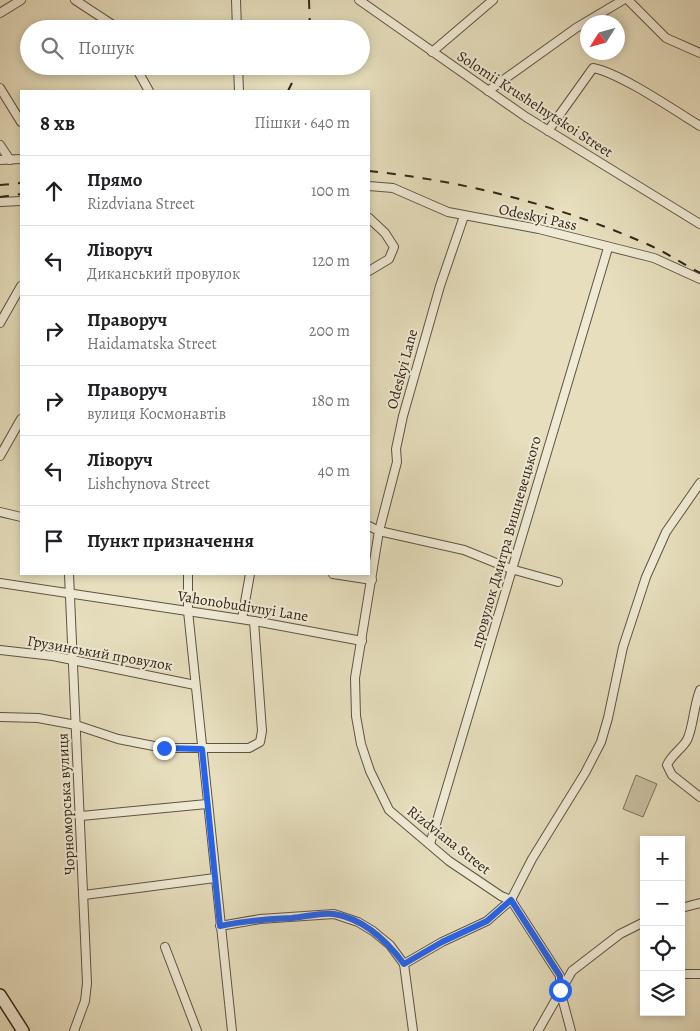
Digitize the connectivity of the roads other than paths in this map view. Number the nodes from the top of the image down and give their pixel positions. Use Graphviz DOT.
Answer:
graph roads {
  1 [pos="21,0"];
  2 [pos="75,0"];
  3 [pos="236,0"];
  4 [pos="359,0"];
  5 [pos="493,0"];
  6 [pos="623,0"];
  7 [pos="628,0"];
  8 [pos="0,13"];
  9 [pos="105,20"];
  10 [pos="237,20"];
  11 [pos="432,52"];
  12 [pos="700,53"];
  13 [pos="140,75"];
  14 [pos="238,75"];
  15 [pos="0,88"];
  16 [pos="148,90"];
  17 [pos="239,90"];
  18 [pos="488,91"];
  19 [pos="20,120"];
  20 [pos="700,126"];
  21 [pos="548,131"];
  22 [pos="0,144"];
  23 [pos="20,159"];
  24 [pos="0,160"];
  25 [pos="10,160"];
  26 [pos="370,186"];
  27 [pos="20,201"];
  28 [pos="0,202"];
  29 [pos="464,216"];
  30 [pos="370,219"];
  31 [pos="700,224"];
  32 [pos="608,248"];
  33 [pos="370,270"];
  34 [pos="700,279"];
  35 [pos="20,288"];
  36 [pos="0,323"];
  37 [pos="20,421"];
  38 [pos="0,456"];
  39 [pos="700,483"];
  40 [pos="0,512"];
  41 [pos="20,517"];
  42 [pos="370,526"];
  43 [pos="379,531"];
  44 [pos="512,569"];
  45 [pos="69,575"];
  46 [pos="188,575"];
  47 [pos="250,575"];
  48 [pos="340,575"];
  49 [pos="372,580"];
  50 [pos="558,582"];
  51 [pos="0,583"];
  52 [pos="71,595"];
  53 [pos="188,611"];
  54 [pos="242,619"];
  55 [pos="254,621"];
  56 [pos="362,641"];
  57 [pos="0,650"];
  58 [pos="73,662"];
  59 [pos="195,684"];
  60 [pos="700,690"];
  61 [pos="0,717"];
  62 [pos="76,725"];
  63 [pos="202,749"];
  64 [pos="700,797"];
  65 [pos="207,804"];
  66 [pos="81,816"];
  67 [pos="430,844"];
  68 [pos="215,878"];
  69 [pos="84,896"];
  70 [pos="511,900"];
  71 [pos="700,902"];
  72 [pos="685,907"];
  73 [pos="640,924"];
  74 [pos="220,926"];
  75 [pos="165,947"];
  76 [pos="404,964"];
  77 [pos="685,974"];
  78 [pos="700,974"];
  79 [pos="560,990"];
  80 [pos="0,995"];
  81 [pos="24,1031"];
  82 [pos="74,1031"];
  83 [pos="197,1031"];
  84 [pos="232,1031"];
  85 [pos="413,1031"];
  86 [pos="538,1031"];
  87 [pos="571,1031"];
  1 -- 8 [label="street"];
  2 -- 9 [label="street"];
  3 -- 10 [label="street"];
  4 -- 11 [label="street, Solomii Krushelnytskoi Street"];
  5 -- 11 [label="street"];
  6 -- 18 [label="street"];
  7 -- 12 [label="street"];
  11 -- 18 [label="street, Solomii Krushelnytskoi Street"];
  13 -- 16 [label="street"];
  14 -- 17 [label="street"];
  15 -- 19 [label="street"];
  18 -- 21 [label="street, Solomii Krushelnytskoi Street"];
  20 -- 21 [label="street"];
  21 -- 31 [label="street, Solomii Krushelnytskoi Street"];
  22 -- 25 [label="street"];
  23 -- 25 [label="street"];
  24 -- 25 [label="street"];
  26 -- 29 [label="street, Odeskyi Pass"];
  27 -- 28 [label="street"];
  29 -- 32 [label="street, Odeskyi Pass"];
  29 -- 43 [label="street, Odeskyi Lane"];
  30 -- 33 [label="street"];
  32 -- 34 [label="street, Odeskyi Pass"];
  32 -- 44 [label="street, провулок Дмитра Вишневецького"];
  35 -- 36 [label="street"];
  37 -- 38 [label="street"];
  39 -- 70 [label="street"];
  40 -- 41 [label="street"];
  42 -- 43 [label="street"];
  43 -- 44 [label="street"];
  43 -- 49 [label="street, Rizdviana Street"];
  44 -- 50 [label="street"];
  44 -- 67 [label="street, провулок Дмитра Вишневецького"];
  45 -- 52 [label="street, Чорноморська вулиця"];
  46 -- 53 [label="street"];
  47 -- 54 [label="street"];
  48 -- 49 [label="street"];
  49 -- 56 [label="street, Rizdviana Street"];
  51 -- 52 [label="street, Vahonobudivnyi Lane"];
  52 -- 53 [label="street, Vahonobudivnyi Lane"];
  52 -- 58 [label="street, Чорноморська вулиця"];
  53 -- 54 [label="street, Vahonobudivnyi Lane"];
  53 -- 59 [label="street"];
  54 -- 55 [label="street, Vahonobudivnyi Lane"];
  55 -- 56 [label="street, Vahonobudivnyi Lane"];
  55 -- 63 [label="street"];
  56 -- 67 [label="street, Rizdviana Street"];
  57 -- 58 [label="street, Грузинський провулок"];
  58 -- 59 [label="street, Грузинський провулок"];
  58 -- 62 [label="street, Чорноморська вулиця"];
  59 -- 63 [label="street"];
  60 -- 64 [label="street"];
  61 -- 62 [label="street"];
  62 -- 63 [label="street"];
  62 -- 66 [label="street, Чорноморська вулиця"];
  63 -- 65 [label="street"];
  65 -- 66 [label="street"];
  65 -- 68 [label="street"];
  66 -- 69 [label="street, Чорноморська вулиця"];
  67 -- 70 [label="street, Rizdviana Street"];
  68 -- 69 [label="street"];
  68 -- 74 [label="street"];
  69 -- 82 [label="street, Чорноморська вулиця"];
  70 -- 76 [label="street"];
  70 -- 79 [label="street, Rizdviana Street"];
  71 -- 72 [label="street"];
  73 -- 79 [label="street"];
  74 -- 76 [label="street"];
  74 -- 84 [label="street"];
  75 -- 83 [label="street"];
  76 -- 85 [label="street"];
  77 -- 78 [label="street"];
  79 -- 86 [label="street"];
  79 -- 87 [label="street, Rizdviana Street"];
  80 -- 81 [label="main road"];
}
